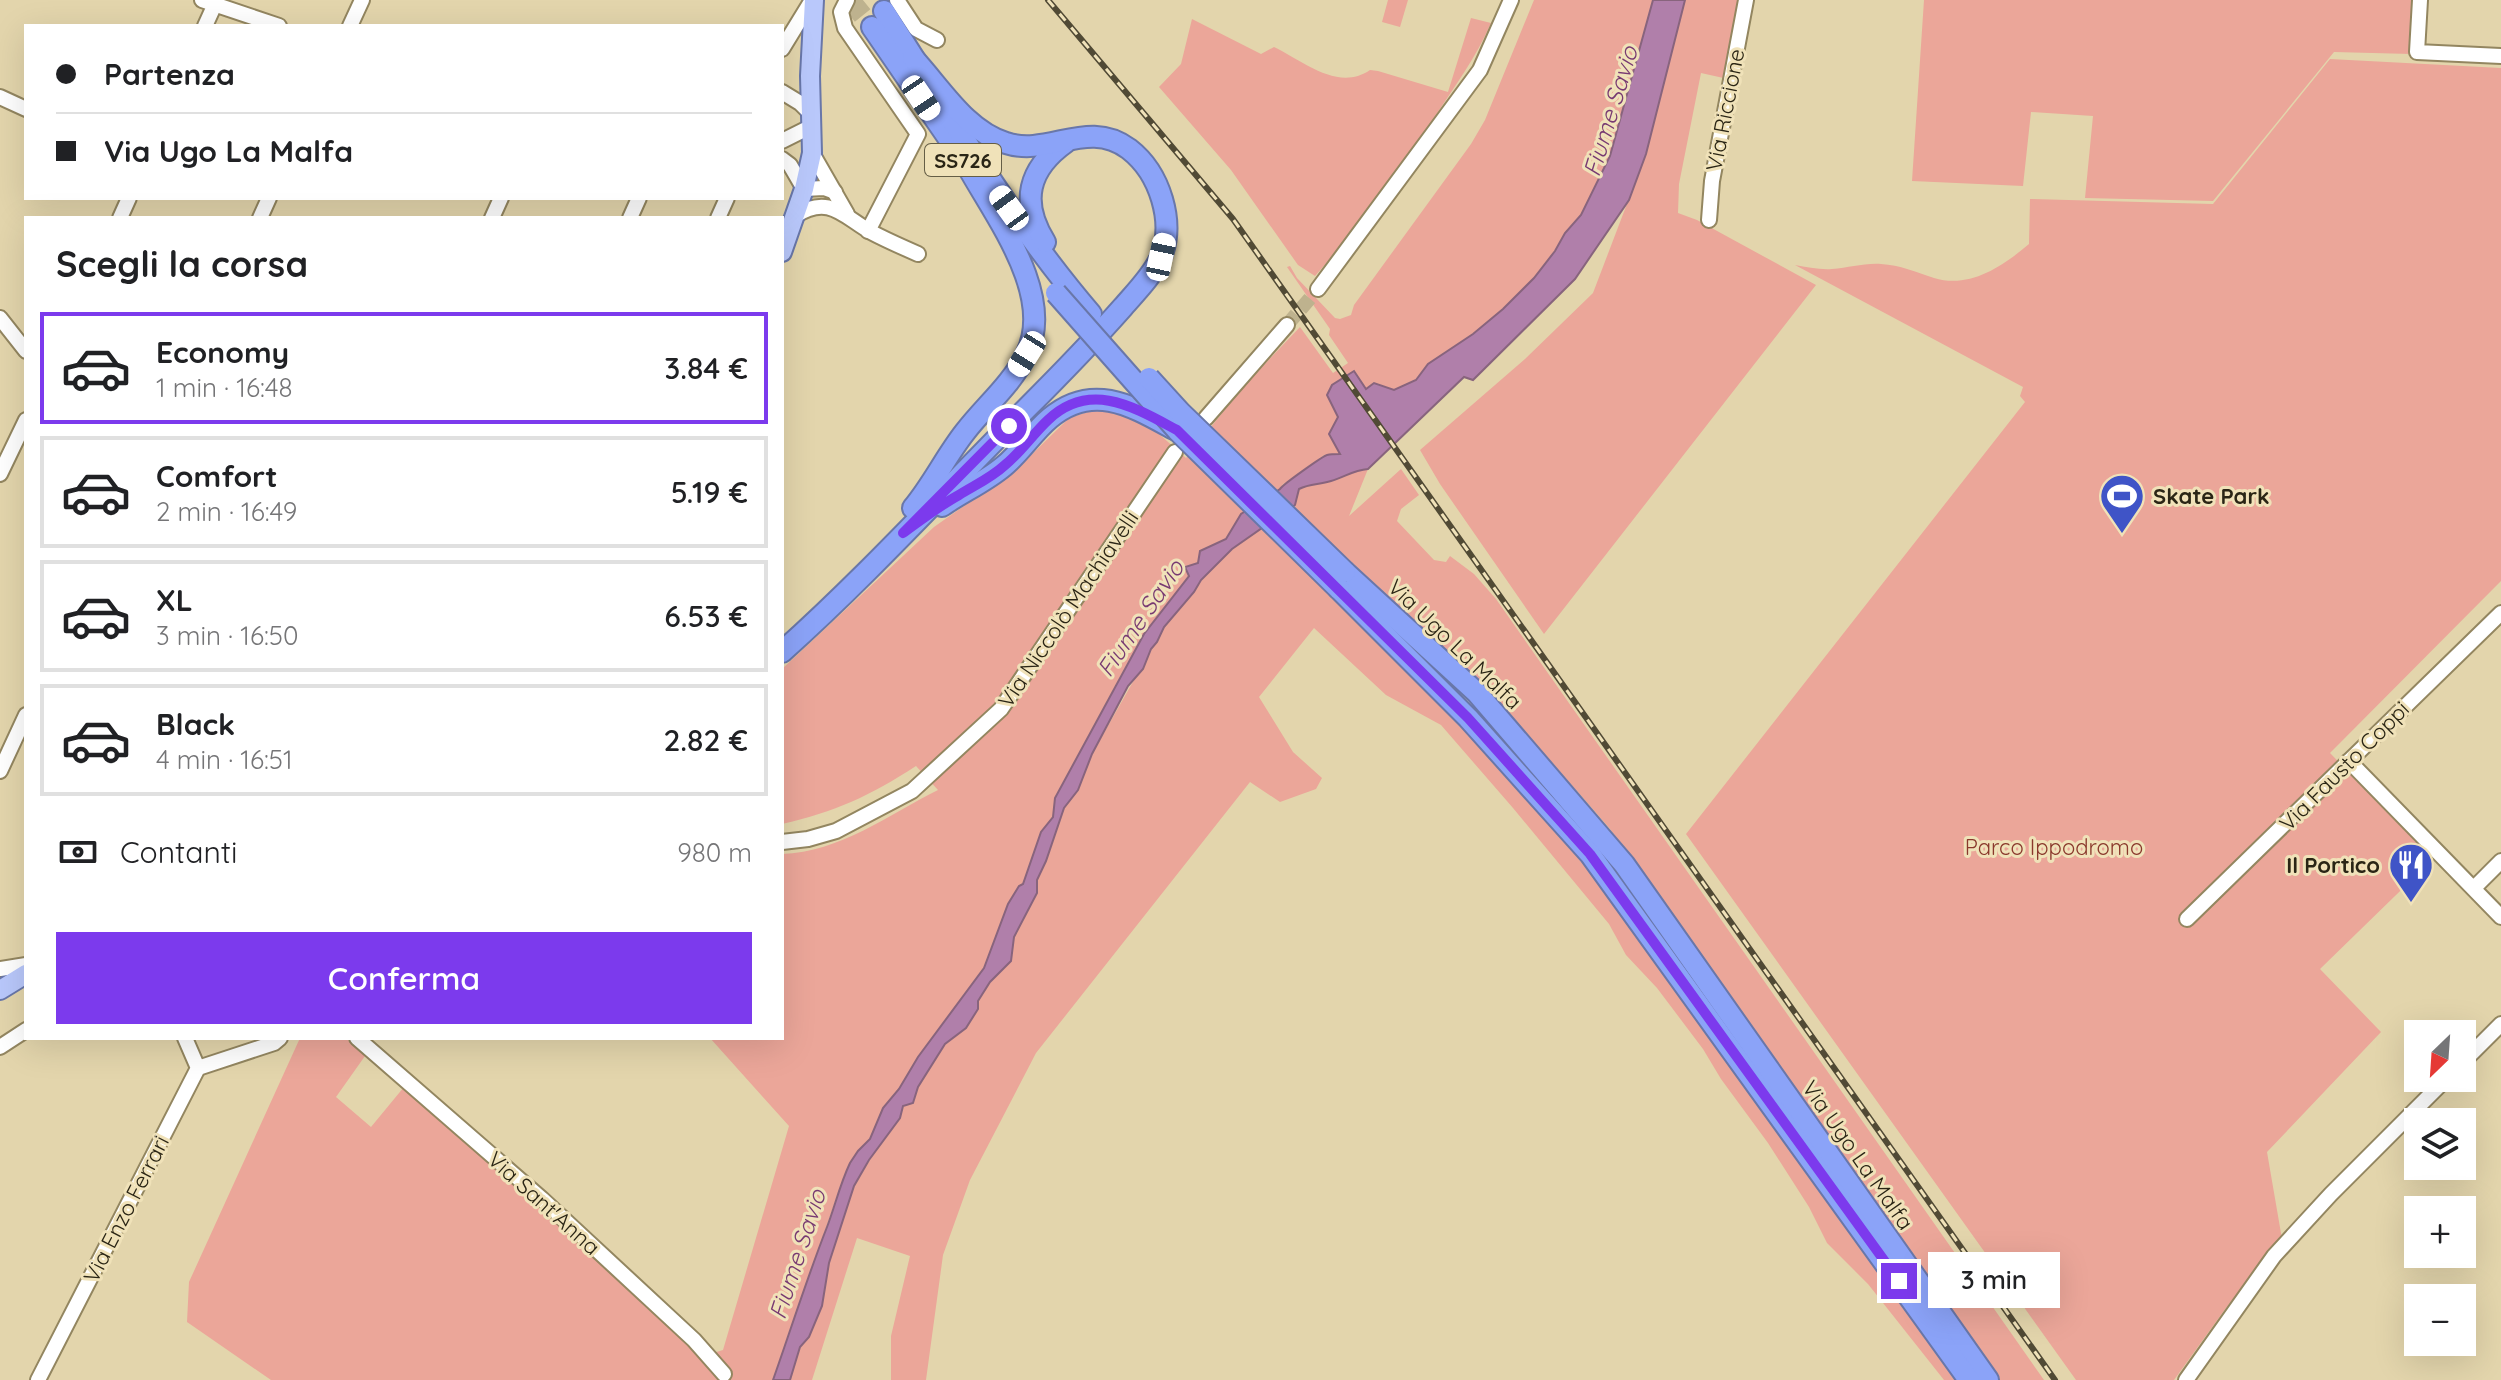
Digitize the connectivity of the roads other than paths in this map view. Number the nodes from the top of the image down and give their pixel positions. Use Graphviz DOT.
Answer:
graph roads {
  1 [pos="362,0"];
  2 [pos="813,0"];
  3 [pos="847,0"];
  4 [pos="1511,0"];
  5 [pos="1746,0"];
  6 [pos="2420,0"];
  7 [pos="208,2"];
  8 [pos="884,13"];
  9 [pos="205,24"];
  10 [pos="273,24"];
  11 [pos="351,24"];
  12 [pos="937,40"];
  13 [pos="784,46"];
  14 [pos="2501,56"];
  15 [pos="913,58"];
  16 [pos="784,93"];
  17 [pos="0,97"];
  18 [pos="24,108"];
  19 [pos="812,120"];
  20 [pos="784,140"];
  21 [pos="1069,140"];
  22 [pos="812,153"];
  23 [pos="784,160"];
  24 [pos="969,169"];
  25 [pos="804,189"];
  26 [pos="835,192"];
  27 [pos="847,214"];
  28 [pos="795,216"];
  29 [pos="1709,220"];
  30 [pos="868,231"];
  31 [pos="784,246"];
  32 [pos="918,254"];
  33 [pos="1318,289"];
  34 [pos="1091,314"];
  35 [pos="0,318"];
  36 [pos="1287,325"];
  37 [pos="24,348"];
  38 [pos="1206,418"];
  39 [pos="24,424"];
  40 [pos="1177,430"];
  41 [pos="1175,452"];
  42 [pos="1,471"];
  43 [pos="903,533"];
  44 [pos="1342,580"];
  45 [pos="829,610"];
  46 [pos="2501,613"];
  47 [pos="784,650"];
  48 [pos="24,719"];
  49 [pos="2,761"];
  50 [pos="2349,761"];
  51 [pos="784,842"];
  52 [pos="2501,861"];
  53 [pos="2474,888"];
  54 [pos="2501,917"];
  55 [pos="2187,919"];
  56 [pos="16,969"];
  57 [pos="0,990"];
  58 [pos="2501,1024"];
  59 [pos="24,1031"];
  60 [pos="186,1040"];
  61 [pos="278,1040"];
  62 [pos="359,1040"];
  63 [pos="0,1047"];
  64 [pos="2476,1049"];
  65 [pos="198,1068"];
  66 [pos="2433,1092"];
  67 [pos="724,1374"];
  68 [pos="38,1380"];
  69 [pos="1969,1380"];
  70 [pos="1988,1380"];
  71 [pos="2186,1380"];
  1 -- 11 [label="street"];
  2 -- 13 [label="street"];
  2 -- 19 [label="main road"];
  3 -- 30 [label="street"];
  4 -- 33 [label="street"];
  5 -- 29 [label="street, Via Riccione"];
  6 -- 14 [label="street"];
  7 -- 9 [label="street"];
  7 -- 10 [label="street"];
  8 -- 12 [label="street"];
  8 -- 15 [label="highway, Via Ugo La Malfa / SS726"];
  8 -- 24 [label="highway, Via Ugo La Malfa / SS726"];
  15 -- 21 [label="highway"];
  15 -- 34 [label="highway, Via Ugo La Malfa / SS726"];
  16 -- 19 [label="street"];
  17 -- 18 [label="street"];
  19 -- 20 [label="street"];
  19 -- 22 [label="main road"];
  21 -- 34 [label="highway"];
  21 -- 43 [label="highway"];
  22 -- 25 [label="main road"];
  22 -- 26 [label="street"];
  23 -- 25 [label="street"];
  24 -- 40 [label="highway, Via Ugo La Malfa / SS726, bridge"];
  24 -- 45 [label="highway"];
  25 -- 26 [label="street"];
  25 -- 28 [label="main road"];
  26 -- 27 [label="street"];
  27 -- 28 [label="street"];
  27 -- 30 [label="street"];
  28 -- 31 [label="main road"];
  30 -- 32 [label="street"];
  34 -- 44 [label="highway, Via Ugo La Malfa / SS726, bridge"];
  35 -- 37 [label="street"];
  36 -- 38 [label="street"];
  39 -- 42 [label="street"];
  40 -- 43 [label="highway, bridge"];
  40 -- 44 [label="highway, Via Ugo La Malfa / SS726, bridge"];
  41 -- 51 [label="street, Via Niccolò Machiavelli"];
  43 -- 45 [label="highway"];
  44 -- 69 [label="highway, Via Ugo La Malfa / SS726"];
  44 -- 70 [label="highway, Via Ugo La Malfa / SS726"];
  45 -- 47 [label="highway"];
  46 -- 50 [label="street, Via Fausto Coppi"];
  48 -- 49 [label="street"];
  50 -- 53 [label="street"];
  50 -- 55 [label="street, Via Fausto Coppi"];
  52 -- 53 [label="street"];
  53 -- 54 [label="street"];
  56 -- 57 [label="main road"];
  58 -- 64 [label="street"];
  59 -- 63 [label="street"];
  60 -- 65 [label="street"];
  61 -- 65 [label="street"];
  62 -- 67 [label="street, Via Sant'Anna"];
  65 -- 68 [label="street, Via Enzo Ferrari"];
  66 -- 71 [label="street"];
}
